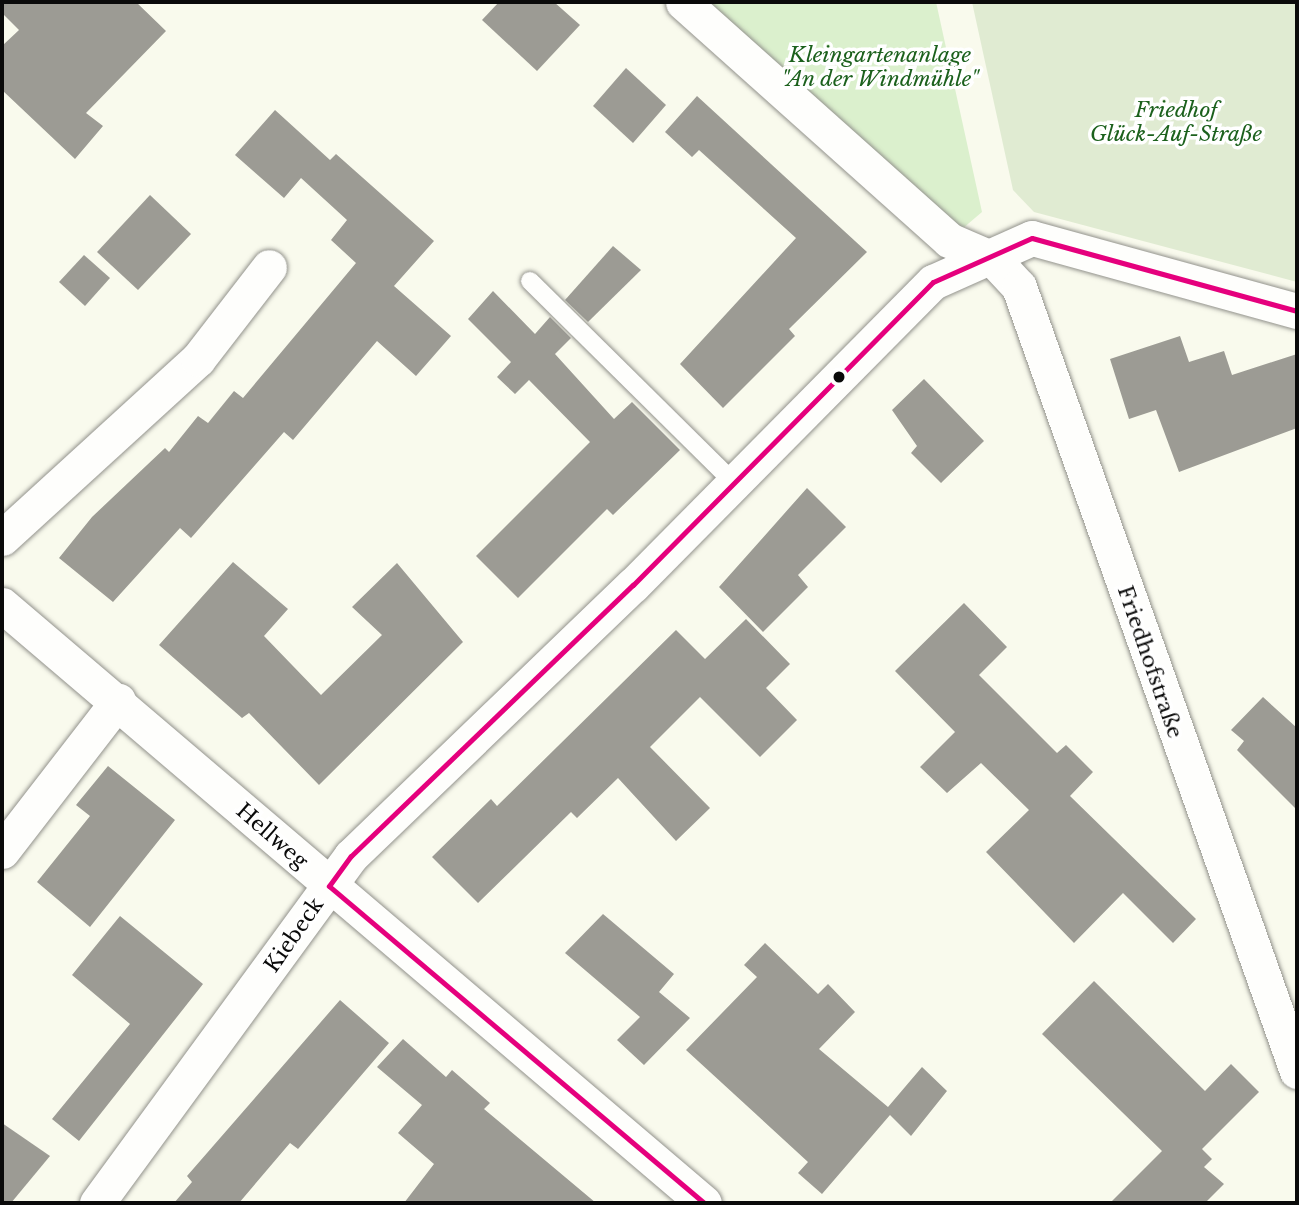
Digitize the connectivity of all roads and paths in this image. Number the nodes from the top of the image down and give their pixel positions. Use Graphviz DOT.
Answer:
graph roads {
  1 [pos="683,2"];
  2 [pos="993,259"];
  3 [pos="269,267"];
  4 [pos="530,281"];
  5 [pos="1297,311"];
  6 [pos="734,483"];
  7 [pos="2,538"];
  8 [pos="2,605"];
  9 [pos="118,701"];
  10 [pos="2,851"];
  11 [pos="329,886"];
  12 [pos="1297,1071"];
  13 [pos="97,1203"];
  14 [pos="704,1203"];
  1 -- 2 [label="street"];
  2 -- 5 [label="street, Kiebeck"];
  2 -- 6 [label="street, Kiebeck"];
  2 -- 12 [label="street, Friedhofstraße"];
  3 -- 7 [label="street"];
  4 -- 6 [label="lane"];
  6 -- 11 [label="street, Kiebeck"];
  8 -- 9 [label="street, Hellweg"];
  9 -- 10 [label="street"];
  9 -- 11 [label="street, Hellweg"];
  11 -- 13 [label="street, Kiebeck"];
  11 -- 14 [label="street, Hellweg"];
}
